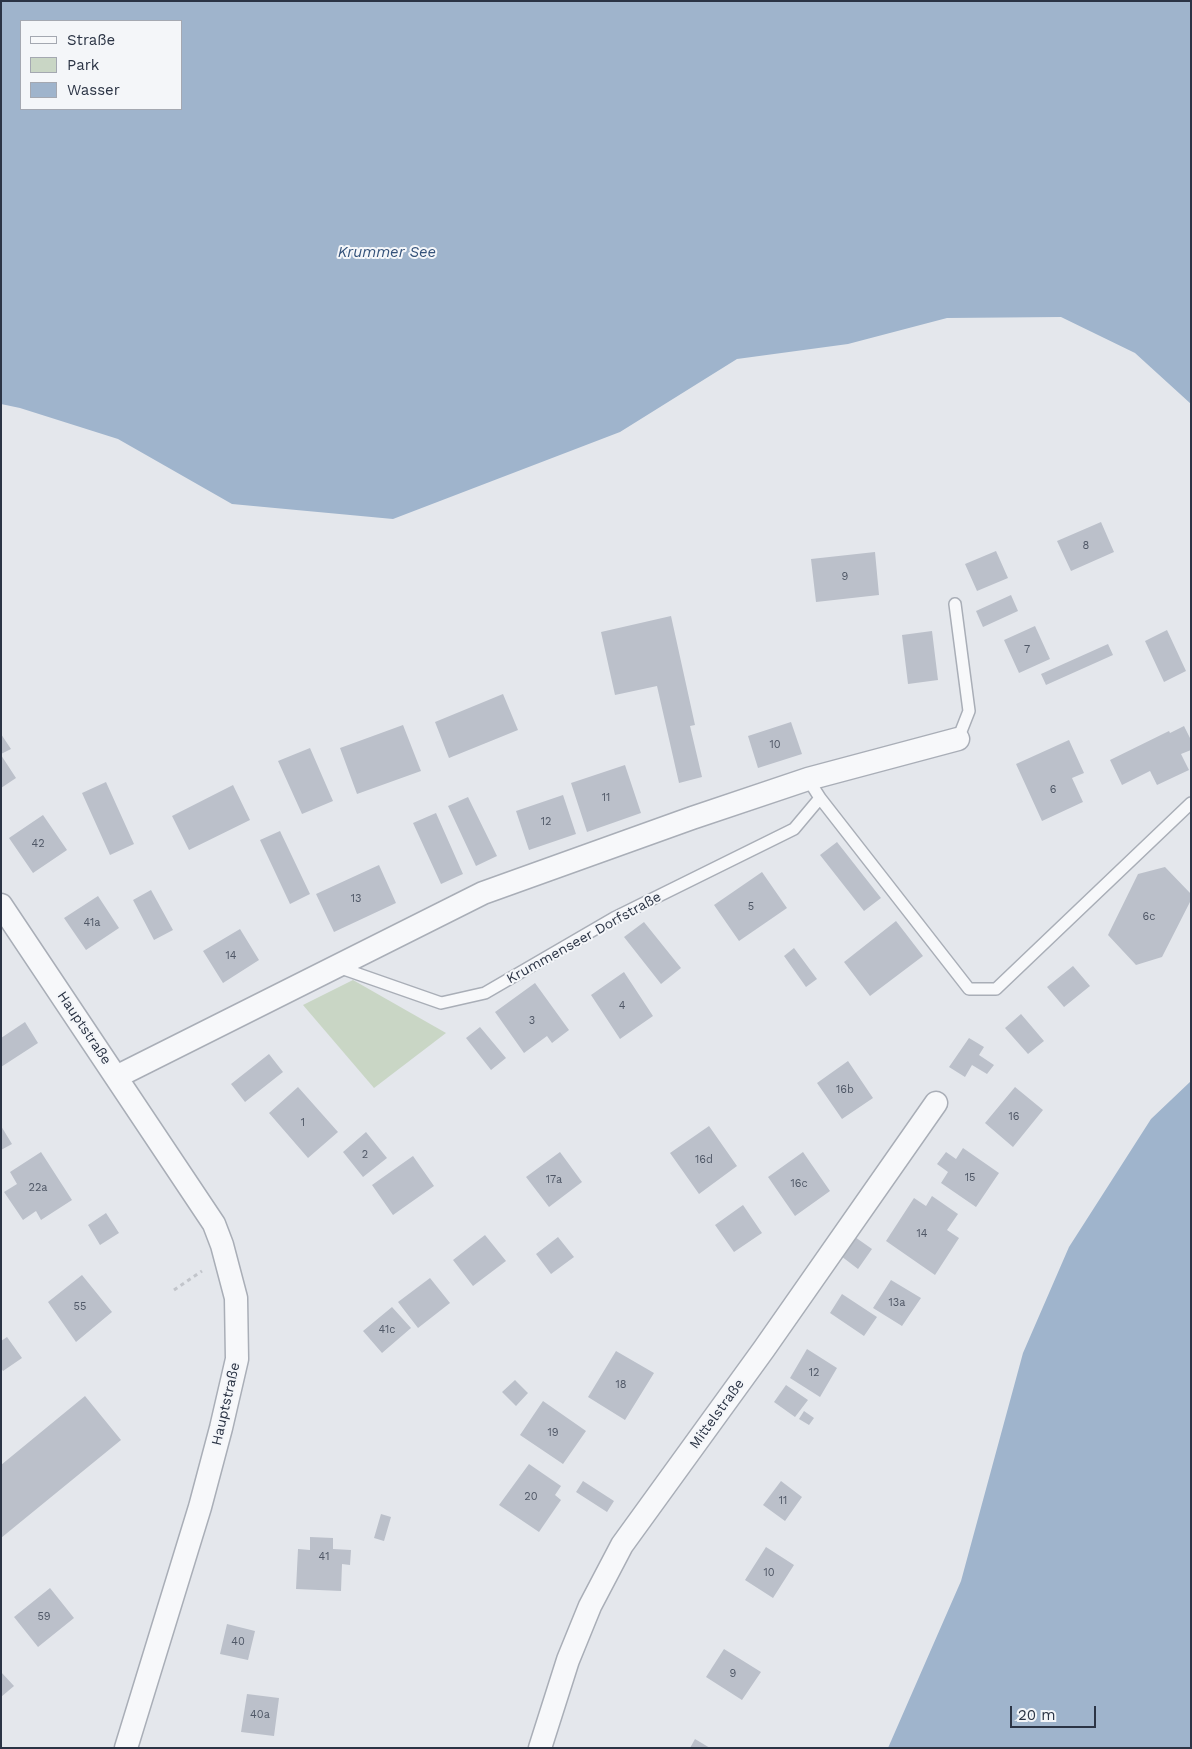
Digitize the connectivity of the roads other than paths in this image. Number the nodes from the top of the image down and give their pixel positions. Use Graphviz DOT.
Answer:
graph roads {
  1 [pos="955,604"];
  2 [pos="958,739"];
  3 [pos="808,779"];
  4 [pos="820,798"];
  5 [pos="1191,803"];
  6 [pos="1,905"];
  7 [pos="336,966"];
  8 [pos="116,1077"];
  9 [pos="936,1102"];
  10 [pos="126,1748"];
  11 [pos="540,1748"];
  1 -- 2 [label="lane"];
  2 -- 3 [label="street"];
  3 -- 4 [label="lane"];
  3 -- 7 [label="street"];
  4 -- 5 [label="lane"];
  4 -- 7 [label="lane, Krummenseer Dorfstraße"];
  6 -- 8 [label="street, Hauptstraße"];
  7 -- 8 [label="street"];
  8 -- 10 [label="street, Hauptstraße"];
  9 -- 11 [label="street, Mittelstraße"];
}
